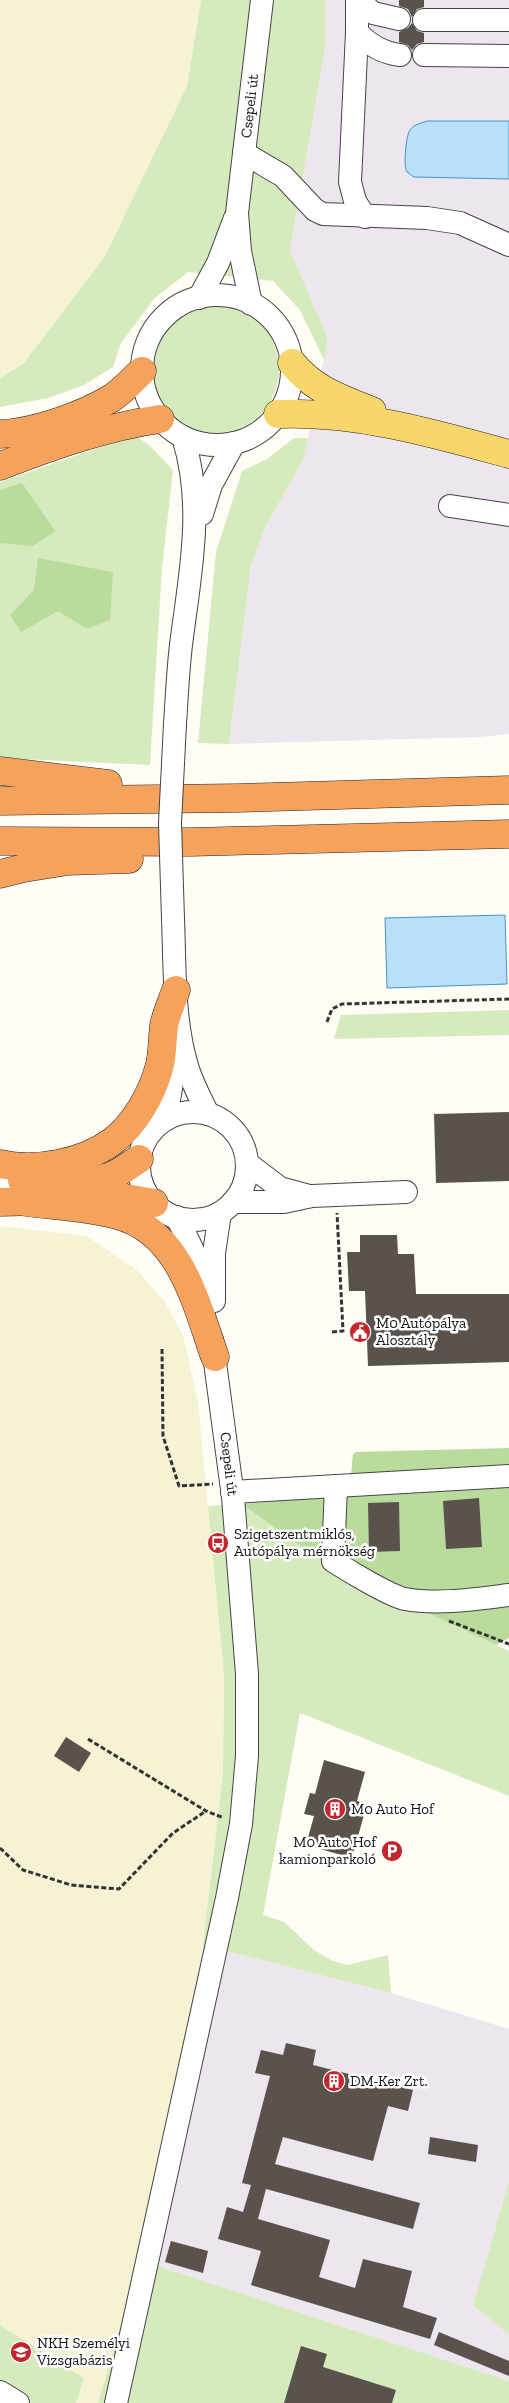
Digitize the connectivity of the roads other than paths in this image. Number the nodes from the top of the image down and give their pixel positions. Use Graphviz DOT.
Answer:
graph roads {
  1 [pos="262,0"];
  2 [pos="358,0"];
  3 [pos="399,19"];
  4 [pos="424,20"];
  5 [pos="509,20"];
  6 [pos="357,32"];
  7 [pos="400,55"];
  8 [pos="424,56"];
  9 [pos="509,56"];
  10 [pos="244,154"];
  11 [pos="238,213"];
  12 [pos="365,217"];
  13 [pos="509,245"];
  14 [pos="199,298"];
  15 [pos="251,304"];
  16 [pos="292,363"];
  17 [pos="142,371"];
  18 [pos="278,414"];
  19 [pos="160,418"];
  20 [pos="408,427"];
  21 [pos="6,436"];
  22 [pos="183,437"];
  23 [pos="234,443"];
  24 [pos="509,454"];
  25 [pos="0,466"];
  26 [pos="450,506"];
  27 [pos="509,515"];
  28 [pos="195,542"];
  29 [pos="0,771"];
  30 [pos="509,790"];
  31 [pos="239,798"];
  32 [pos="0,800"];
  33 [pos="509,834"];
  34 [pos="0,840"];
  35 [pos="191,842"];
  36 [pos="0,874"];
  37 [pos="176,990"];
  38 [pos="208,1114"];
  39 [pos="162,1121"];
  40 [pos="139,1159"];
  41 [pos="247,1163"];
  42 [pos="0,1164"];
  43 [pos="0,1174"];
  44 [pos="0,1183"];
  45 [pos="406,1192"];
  46 [pos="20,1195"];
  47 [pos="320,1196"];
  48 [pos="154,1203"];
  49 [pos="226,1207"];
  50 [pos="177,1217"];
  51 [pos="215,1356"];
  52 [pos="509,1476"];
  53 [pos="336,1486"];
  54 [pos="232,1488"];
  55 [pos="509,1595"];
  56 [pos="0,2392"];
  57 [pos="18,2403"];
  58 [pos="116,2403"];
  1 -- 10 [label="street, Csepeli út"];
  2 -- 3 [label="street"];
  2 -- 6 [label="street"];
  4 -- 5 [label="street"];
  6 -- 7 [label="street"];
  6 -- 12 [label="street"];
  8 -- 9 [label="street"];
  10 -- 11 [label="street, Csepeli út"];
  10 -- 12 [label="street"];
  11 -- 14 [label="street"];
  11 -- 15 [label="street"];
  12 -- 13 [label="street"];
  14 -- 15 [label="street"];
  14 -- 17 [label="street"];
  15 -- 16 [label="street"];
  16 -- 18 [label="street"];
  16 -- 20 [label="main road"];
  17 -- 19 [label="street"];
  17 -- 21 [label="highway"];
  18 -- 20 [label="main road"];
  18 -- 23 [label="street"];
  19 -- 22 [label="street"];
  19 -- 25 [label="highway"];
  20 -- 24 [label="main road"];
  22 -- 23 [label="street"];
  22 -- 28 [label="street"];
  23 -- 28 [label="street"];
  26 -- 27 [label="street"];
  28 -- 37 [label="street, bridge"];
  29 -- 31 [label="highway"];
  30 -- 31 [label="highway"];
  31 -- 32 [label="highway"];
  33 -- 35 [label="highway"];
  34 -- 35 [label="highway"];
  35 -- 36 [label="highway"];
  37 -- 38 [label="street"];
  37 -- 39 [label="street"];
  37 -- 42 [label="highway"];
  38 -- 39 [label="street"];
  38 -- 41 [label="street"];
  39 -- 40 [label="street"];
  40 -- 46 [label="highway"];
  40 -- 48 [label="street"];
  41 -- 47 [label="street"];
  41 -- 49 [label="street"];
  43 -- 46 [label="highway"];
  44 -- 46 [label="street"];
  45 -- 47 [label="street"];
  46 -- 48 [label="highway"];
  46 -- 51 [label="highway"];
  47 -- 49 [label="street"];
  48 -- 50 [label="street"];
  49 -- 50 [label="street"];
  49 -- 51 [label="street, Csepeli út"];
  50 -- 51 [label="street, Csepeli út"];
  51 -- 54 [label="street, Csepeli út"];
  52 -- 53 [label="street"];
  53 -- 54 [label="street"];
  53 -- 55 [label="street"];
  54 -- 58 [label="street, Csepeli út"];
  56 -- 57 [label="street"];
}
